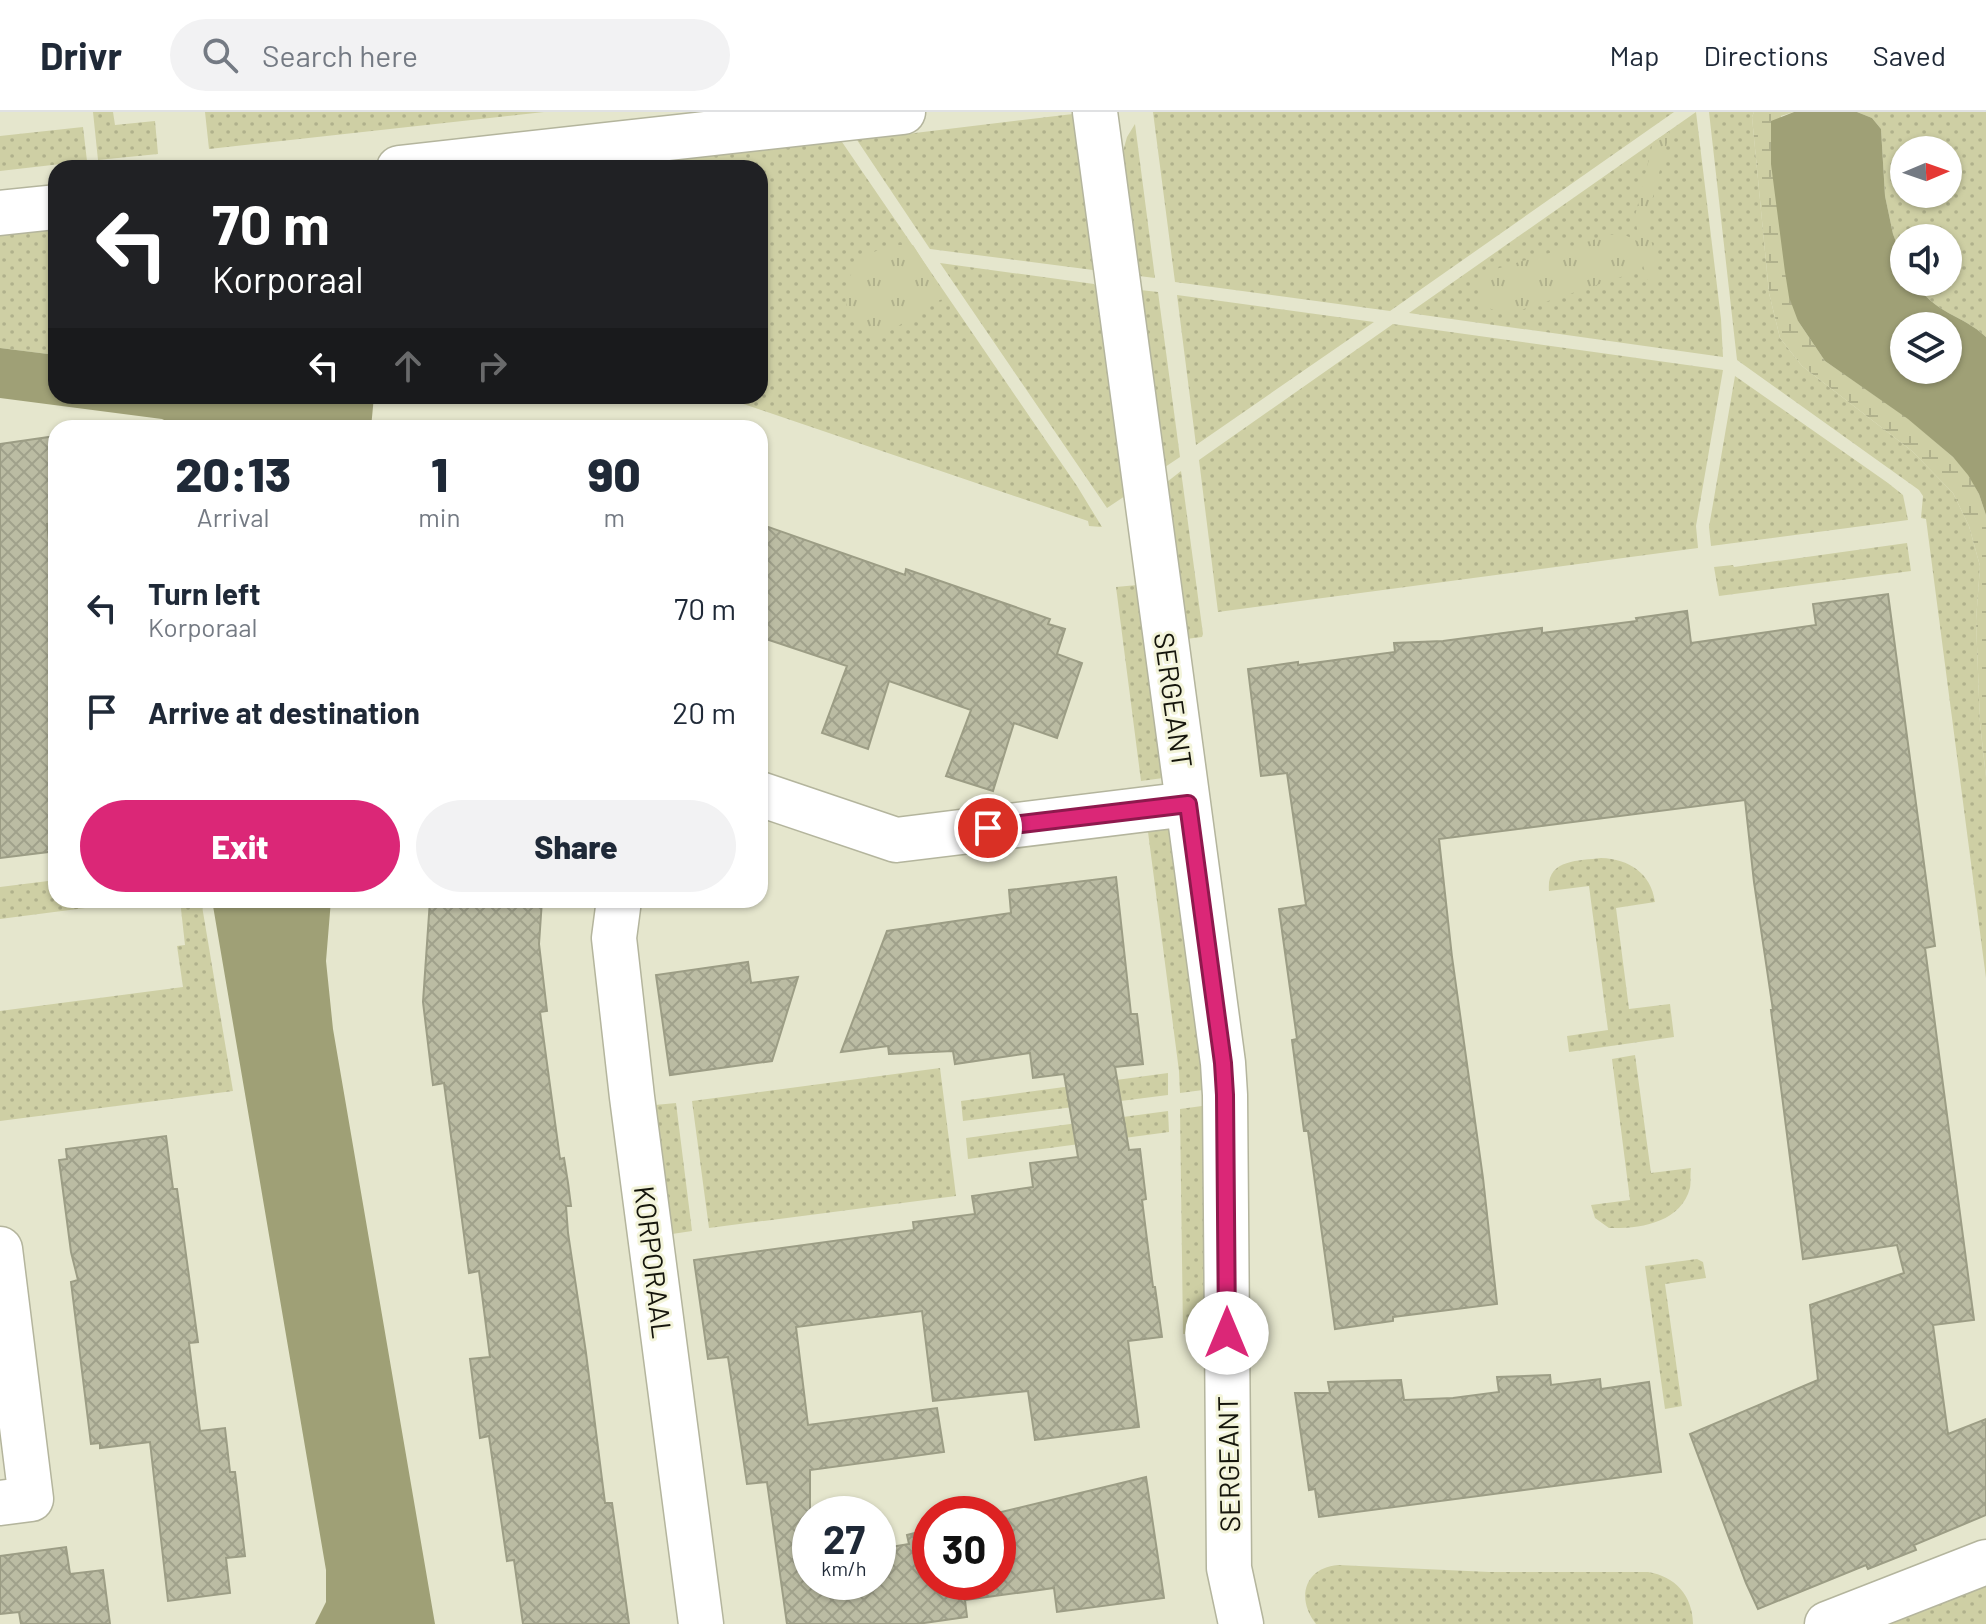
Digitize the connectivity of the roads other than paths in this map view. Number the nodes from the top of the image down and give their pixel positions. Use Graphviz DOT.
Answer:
graph roads {
  1 [pos="903,112"];
  2 [pos="1095,112"];
  3 [pos="471,160"];
  4 [pos="48,208"];
  5 [pos="0,213"];
  6 [pos="768,797"];
  7 [pos="1188,804"];
  8 [pos="618,908"];
  9 [pos="0,1249"];
  10 [pos="0,1503"];
  11 [pos="1986,1562"];
  12 [pos="701,1624"];
  13 [pos="1241,1624"];
  14 [pos="1827,1624"];
  1 -- 3 [label="street"];
  2 -- 7 [label="street, SERGEANT"];
  4 -- 5 [label="street"];
  6 -- 7 [label="street"];
  7 -- 13 [label="street, SERGEANT"];
  8 -- 12 [label="street, KORPORAAL"];
  9 -- 10 [label="street"];
  11 -- 14 [label="street"];
}
